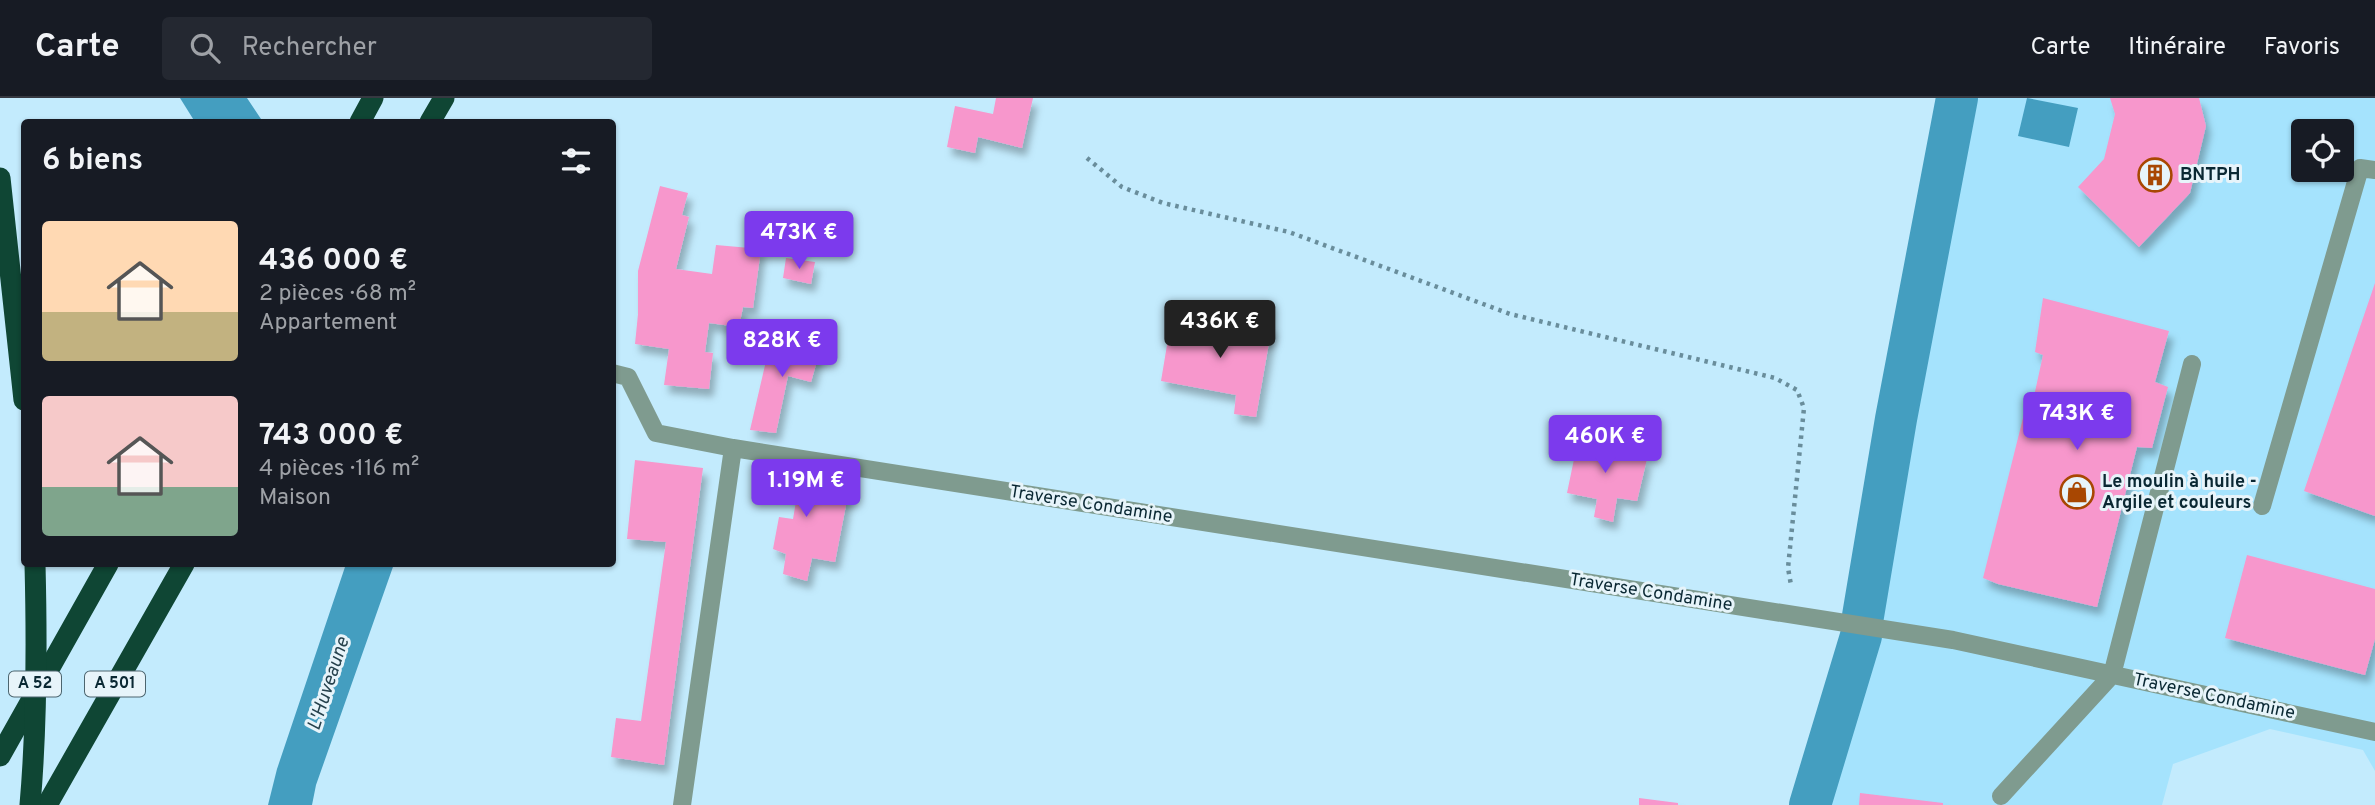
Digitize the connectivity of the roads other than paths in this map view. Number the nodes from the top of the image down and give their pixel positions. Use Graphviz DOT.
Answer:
graph roads {
  1 [pos="373,98"];
  2 [pos="444,98"];
  3 [pos="362,119"];
  4 [pos="432,119"];
  5 [pos="2375,170"];
  6 [pos="0,178"];
  7 [pos="2192,364"];
  8 [pos="21,372"];
  9 [pos="616,374"];
  10 [pos="733,448"];
  11 [pos="2262,506"];
  12 [pos="35,567"];
  13 [pos="106,567"];
  14 [pos="182,567"];
  15 [pos="2112,675"];
  16 [pos="2375,732"];
  17 [pos="0,756"];
  18 [pos="2001,796"];
  19 [pos="30,805"];
  20 [pos="47,805"];
  21 [pos="682,805"];
  1 -- 3 [label="highway"];
  2 -- 4 [label="highway"];
  5 -- 11 [label="lane"];
  6 -- 8 [label="highway"];
  7 -- 15 [label="lane"];
  9 -- 10 [label="lane, Traverse Condamine"];
  10 -- 15 [label="lane, Traverse Condamine"];
  10 -- 21 [label="lane"];
  12 -- 19 [label="highway, A 52, bridge"];
  13 -- 17 [label="highway"];
  14 -- 20 [label="highway, A 501"];
  15 -- 16 [label="lane, Traverse Condamine"];
  15 -- 18 [label="lane"];
}
